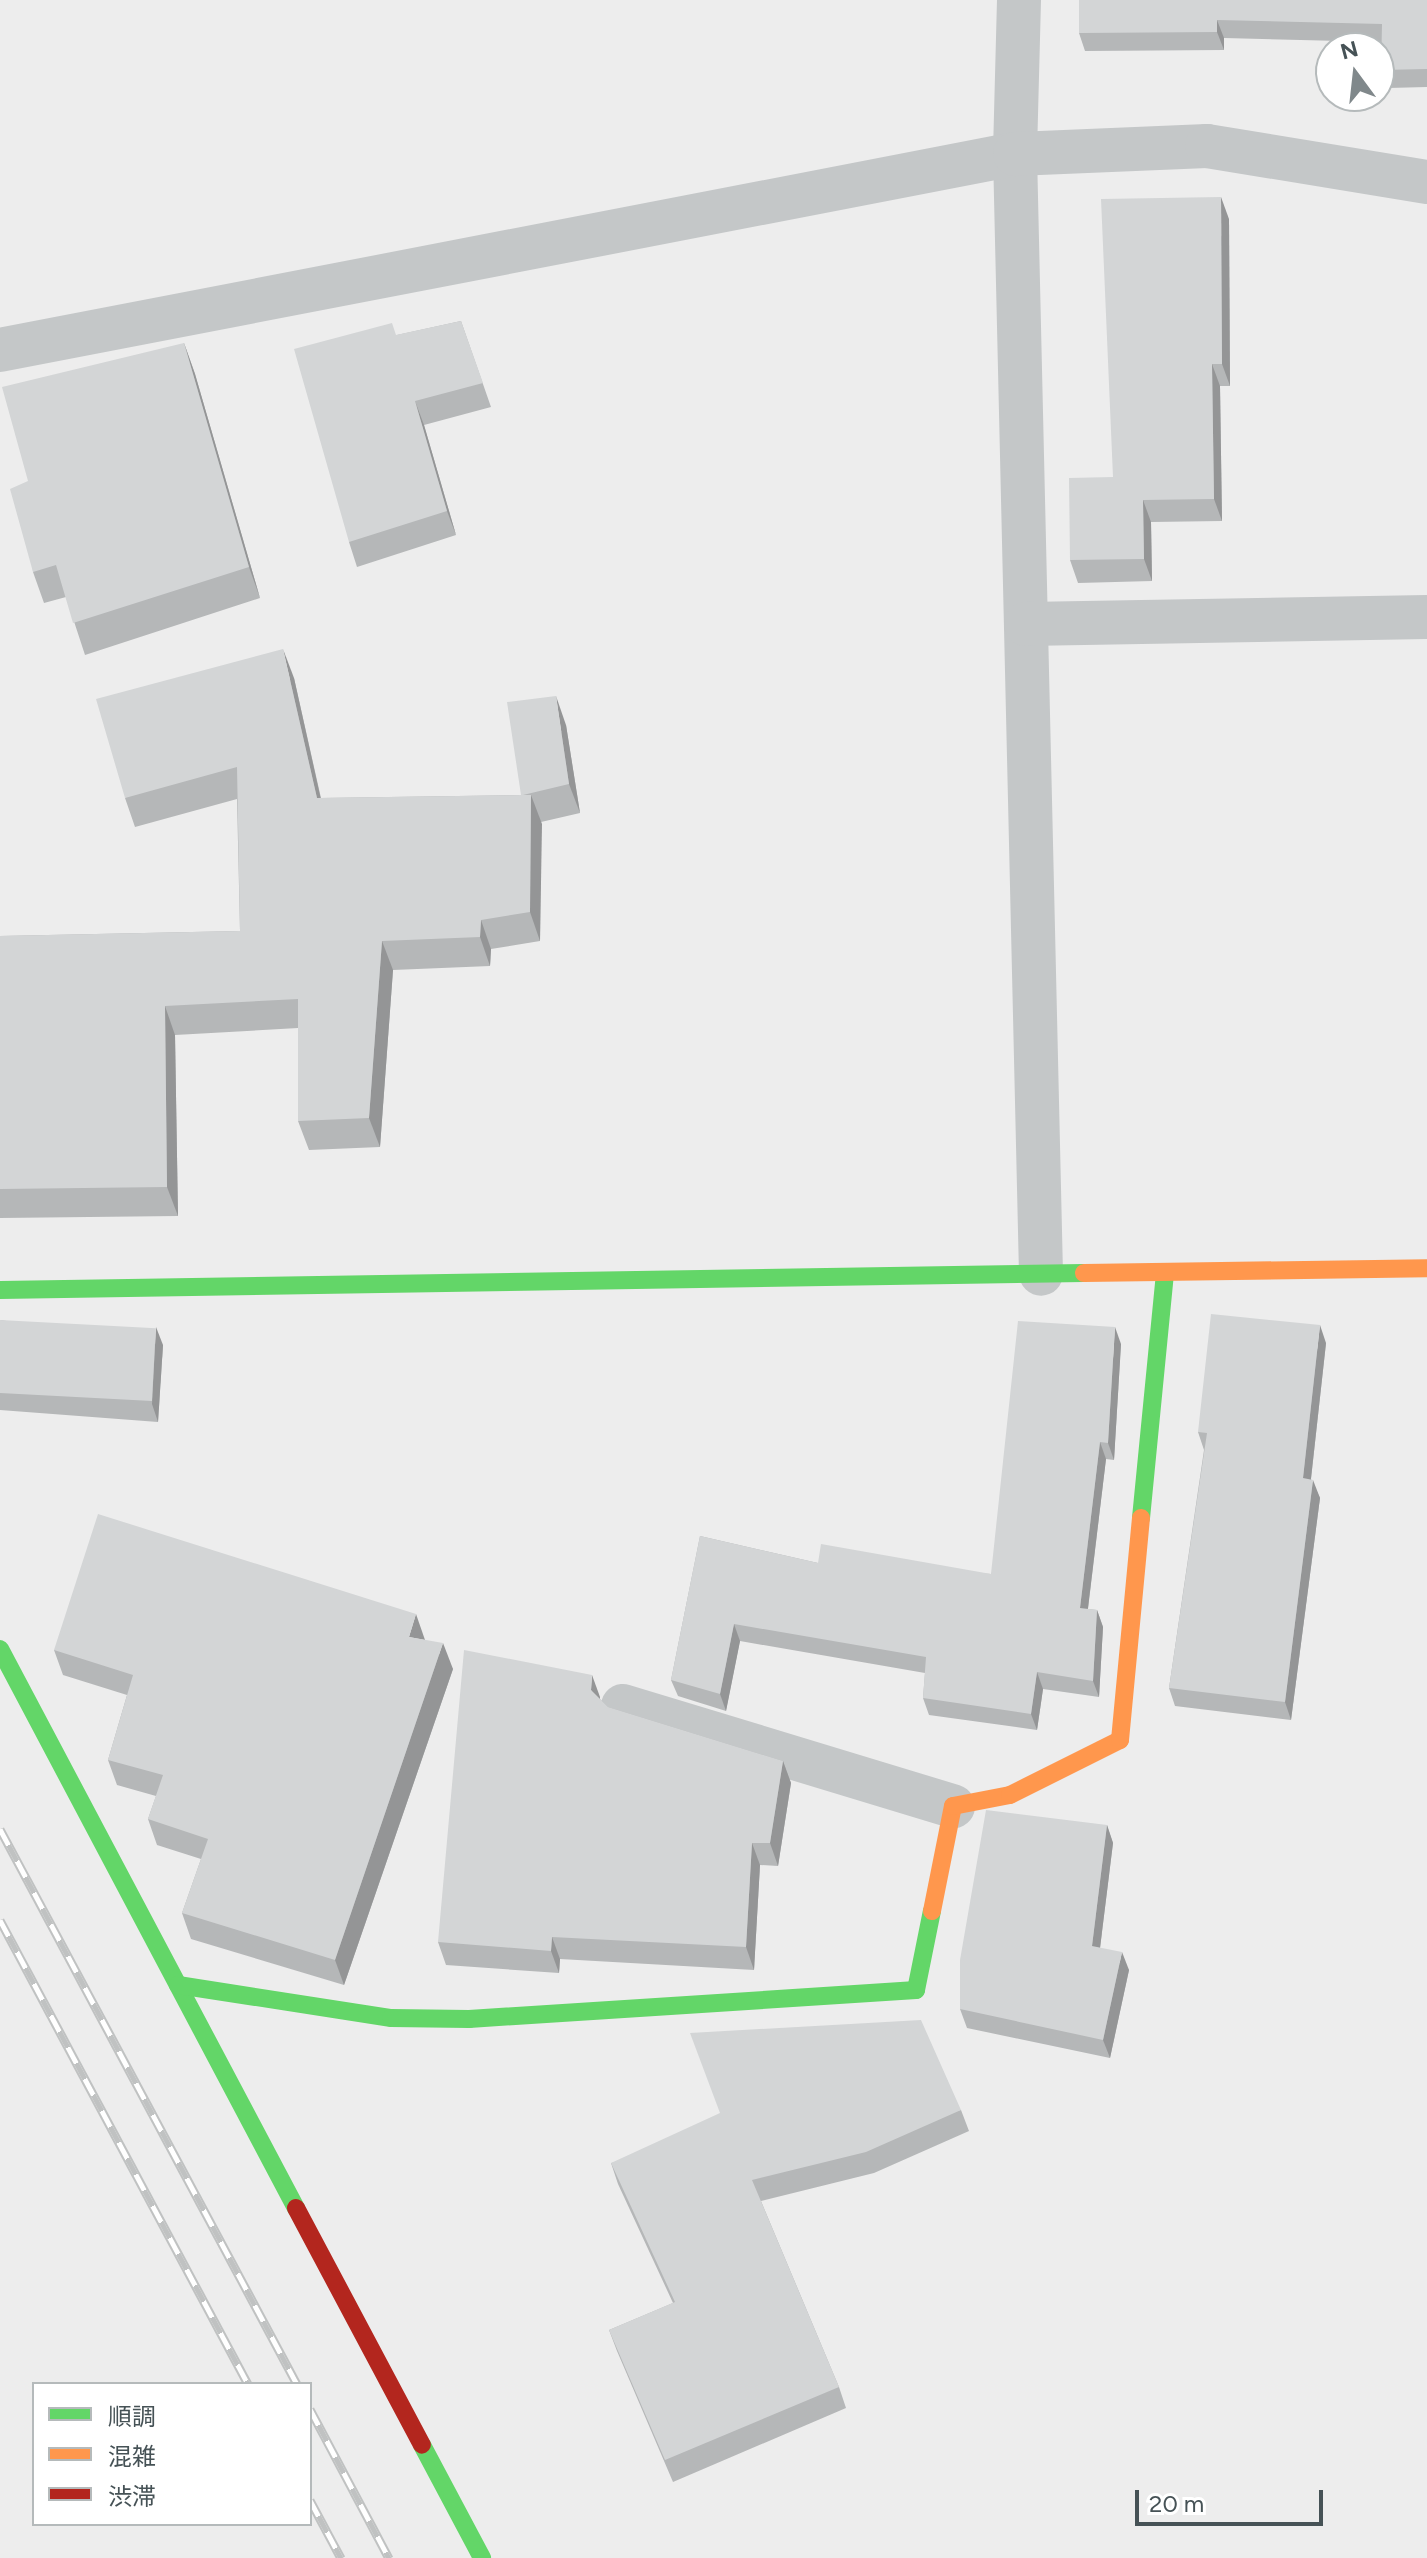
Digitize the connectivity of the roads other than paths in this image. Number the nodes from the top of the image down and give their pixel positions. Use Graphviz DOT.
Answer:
graph roads {
  1 [pos="1019,0"];
  2 [pos="1015,154"];
  3 [pos="1427,182"];
  4 [pos="0,350"];
  5 [pos="1427,617"];
  6 [pos="1026,624"];
  7 [pos="1427,1268"];
  8 [pos="1165,1272"];
  9 [pos="1041,1274"];
  10 [pos="0,1290"];
  11 [pos="0,1649"];
  12 [pos="623,1706"];
  13 [pos="953,1806"];
  14 [pos="178,1985"];
  15 [pos="482,2558"];
  1 -- 2 [label="street"];
  2 -- 3 [label="street"];
  2 -- 4 [label="street"];
  2 -- 6 [label="street"];
  5 -- 6 [label="street"];
  6 -- 9 [label="street"];
  7 -- 8 [label="street"];
  8 -- 9 [label="street"];
  8 -- 13 [label="street"];
  9 -- 10 [label="street"];
  11 -- 14 [label="street"];
  12 -- 13 [label="street"];
  13 -- 14 [label="street"];
  14 -- 15 [label="street"];
}
